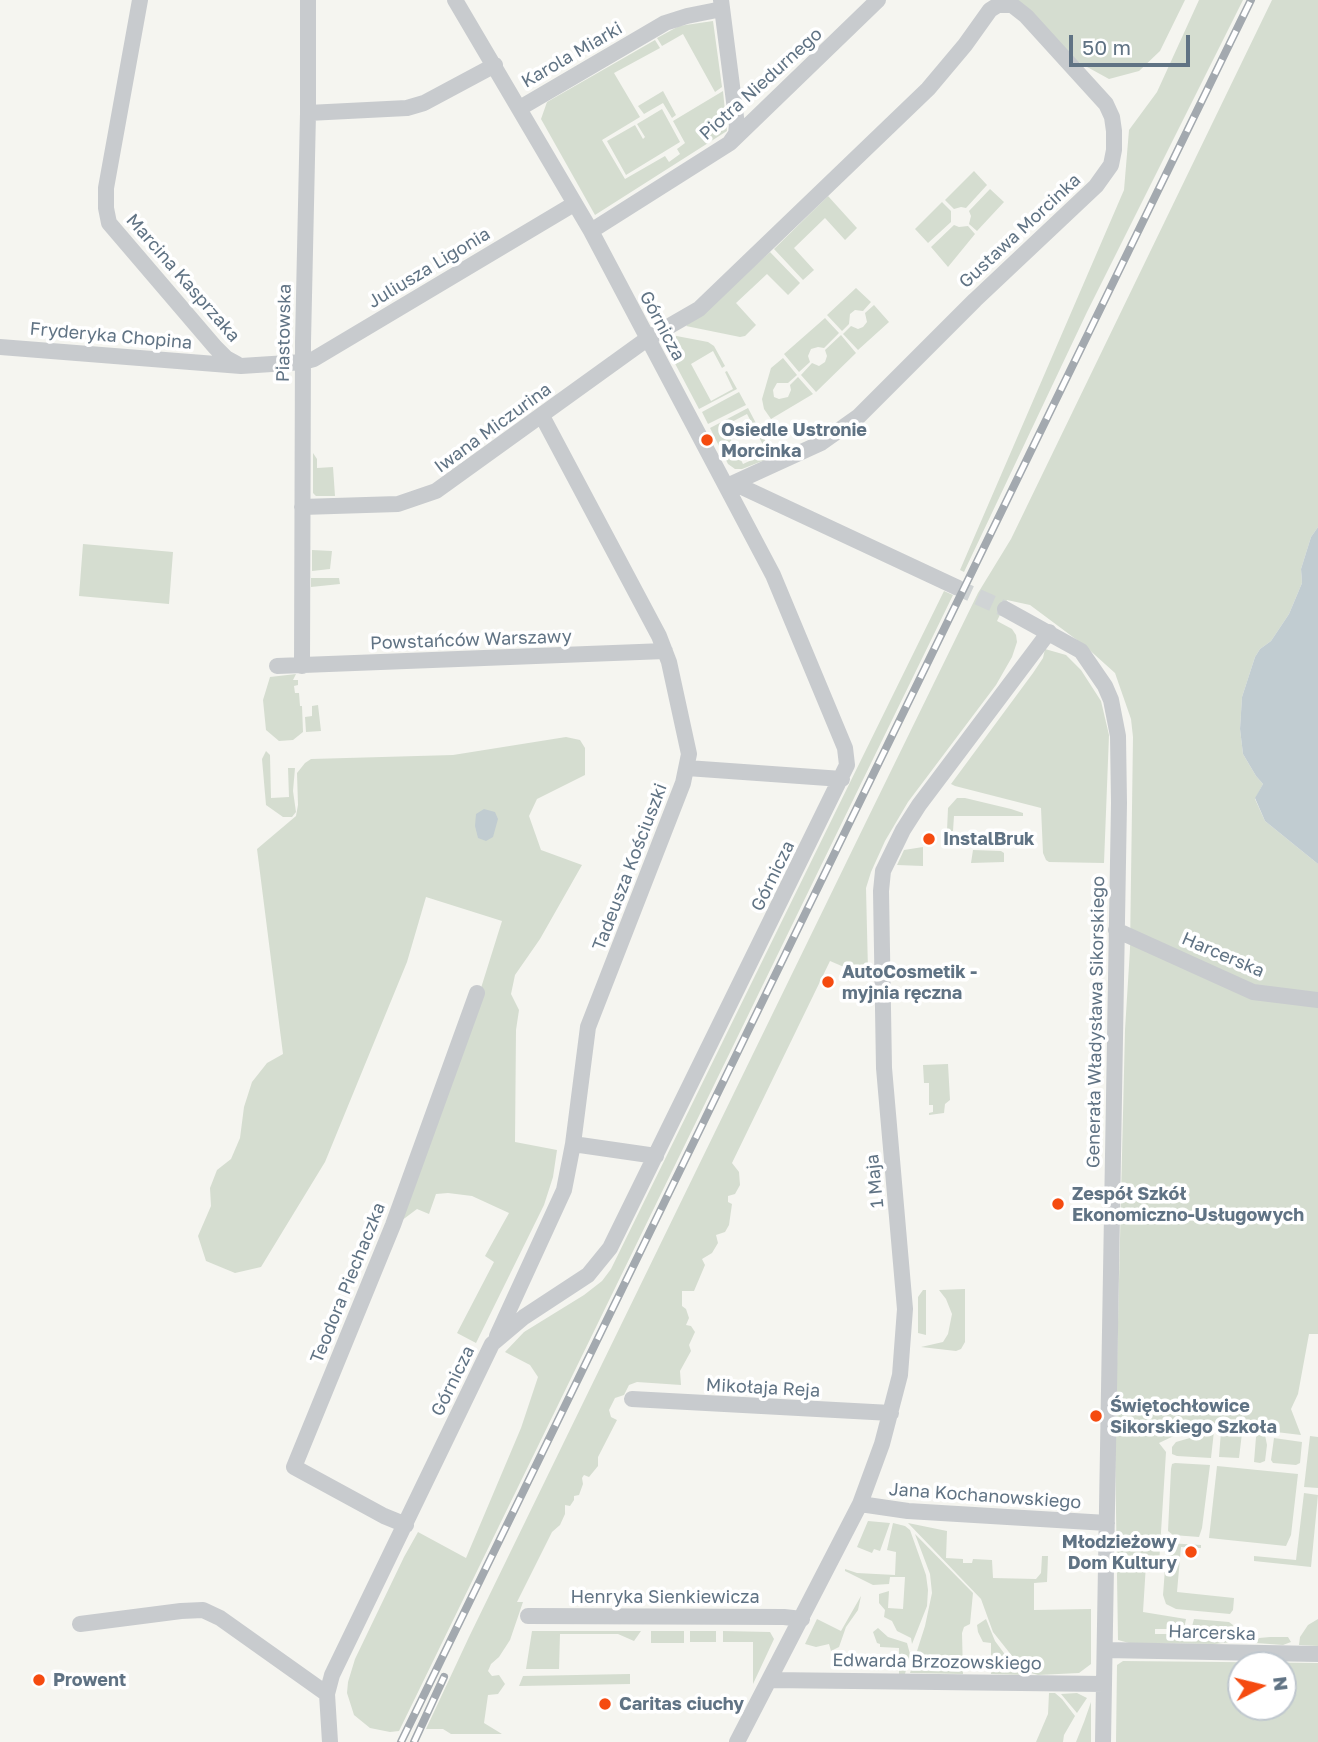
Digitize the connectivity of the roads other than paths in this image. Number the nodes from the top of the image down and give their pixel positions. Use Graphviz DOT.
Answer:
graph roads {
  1 [pos="140,0"];
  2 [pos="308,0"];
  3 [pos="456,0"];
  4 [pos="878,0"];
  5 [pos="722,5"];
  6 [pos="495,65"];
  7 [pos="520,108"];
  8 [pos="308,113"];
  9 [pos="730,143"];
  10 [pos="574,204"];
  11 [pos="590,231"];
  12 [pos="647,339"];
  13 [pos="0,347"];
  14 [pos="303,362"];
  15 [pos="241,366"];
  16 [pos="542,416"];
  17 [pos="727,486"];
  18 [pos="302,507"];
  19 [pos="956,587"];
  20 [pos="1005,609"];
  21 [pos="1049,632"];
  22 [pos="665,651"];
  23 [pos="277,666"];
  24 [pos="302,666"];
  25 [pos="687,768"];
  26 [pos="842,779"];
  27 [pos="1116,930"];
  28 [pos="477,993"];
  29 [pos="1318,1000"];
  30 [pos="573,1144"];
  31 [pos="656,1156"];
  32 [pos="520,1288"];
  33 [pos="536,1310"];
  34 [pos="492,1344"];
  35 [pos="632,1399"];
  36 [pos="891,1413"];
  37 [pos="860,1504"];
  38 [pos="1107,1523"];
  39 [pos="406,1525"];
  40 [pos="528,1616"];
  41 [pos="802,1619"];
  42 [pos="80,1624"];
  43 [pos="1105,1650"];
  44 [pos="1318,1654"];
  45 [pos="770,1680"];
  46 [pos="1104,1684"];
  47 [pos="327,1694"];
  48 [pos="330,1742"];
  49 [pos="737,1742"];
  50 [pos="1103,1742"];
  1 -- 15 [label="street, Marcina Kasprzaka"];
  2 -- 8 [label="street, Piastowska"];
  3 -- 6 [label="street, Górnicza"];
  4 -- 9 [label="street, Piotra Niedurnego"];
  5 -- 7 [label="street, Karola Miarki"];
  5 -- 9 [label="street"];
  6 -- 7 [label="street, Górnicza"];
  6 -- 8 [label="street"];
  7 -- 10 [label="street, Górnicza"];
  8 -- 14 [label="street, Piastowska"];
  9 -- 11 [label="street, Piotra Niedurnego"];
  10 -- 11 [label="street, Górnicza"];
  10 -- 14 [label="street, Juliusza Ligonia"];
  11 -- 12 [label="street, Górnicza"];
  12 -- 16 [label="street, Iwana Miczurina"];
  12 -- 17 [label="street, Górnicza"];
  12 -- 17 [label="street, Gustawa Morcinka"];
  13 -- 15 [label="street, Fryderyka Chopina"];
  14 -- 15 [label="street, Fryderyka Chopina"];
  14 -- 18 [label="street, Piastowska"];
  16 -- 18 [label="street, Iwana Miczurina"];
  16 -- 22 [label="street, Tadeusza Kościuszki"];
  17 -- 19 [label="street"];
  17 -- 26 [label="street, Górnicza"];
  18 -- 24 [label="street, Piastowska"];
  20 -- 21 [label="street, Generała Władysława Sikorskiego"];
  21 -- 27 [label="street, Generała Władysława Sikorskiego"];
  21 -- 36 [label="street, 1 Maja"];
  22 -- 24 [label="street, Powstańców Warszawy"];
  22 -- 25 [label="street, Tadeusza Kościuszki"];
  23 -- 24 [label="street, Powstańców Warszawy"];
  25 -- 26 [label="street"];
  25 -- 30 [label="street, Tadeusza Kościuszki"];
  26 -- 31 [label="street, Górnicza"];
  27 -- 29 [label="street, Harcerska"];
  27 -- 38 [label="street, Generała Władysława Sikorskiego"];
  28 -- 39 [label="street, Teodora Piechaczka"];
  30 -- 31 [label="street"];
  30 -- 32 [label="street, Tadeusza Kościuszki"];
  31 -- 33 [label="street, Górnicza"];
  32 -- 33 [label="street"];
  32 -- 34 [label="street, Tadeusza Kościuszki"];
  33 -- 34 [label="street, Górnicza"];
  34 -- 39 [label="street, Górnicza"];
  35 -- 36 [label="street, Mikołaja Reja"];
  36 -- 37 [label="street, 1 Maja"];
  37 -- 38 [label="street, Jana Kochanowskiego"];
  37 -- 41 [label="street, 1 Maja"];
  38 -- 43 [label="street, Generała Władysława Sikorskiego"];
  39 -- 47 [label="street, Górnicza"];
  40 -- 41 [label="street, Henryka Sienkiewicza"];
  41 -- 45 [label="street, 1 Maja"];
  42 -- 47 [label="street"];
  43 -- 44 [label="street, Harcerska"];
  43 -- 46 [label="street, Generała Władysława Sikorskiego"];
  45 -- 46 [label="street, Edwarda Brzozowskiego"];
  45 -- 49 [label="street, 1 Maja"];
  46 -- 50 [label="street, Generała Władysława Sikorskiego"];
  47 -- 48 [label="street, Górnicza"];
}
